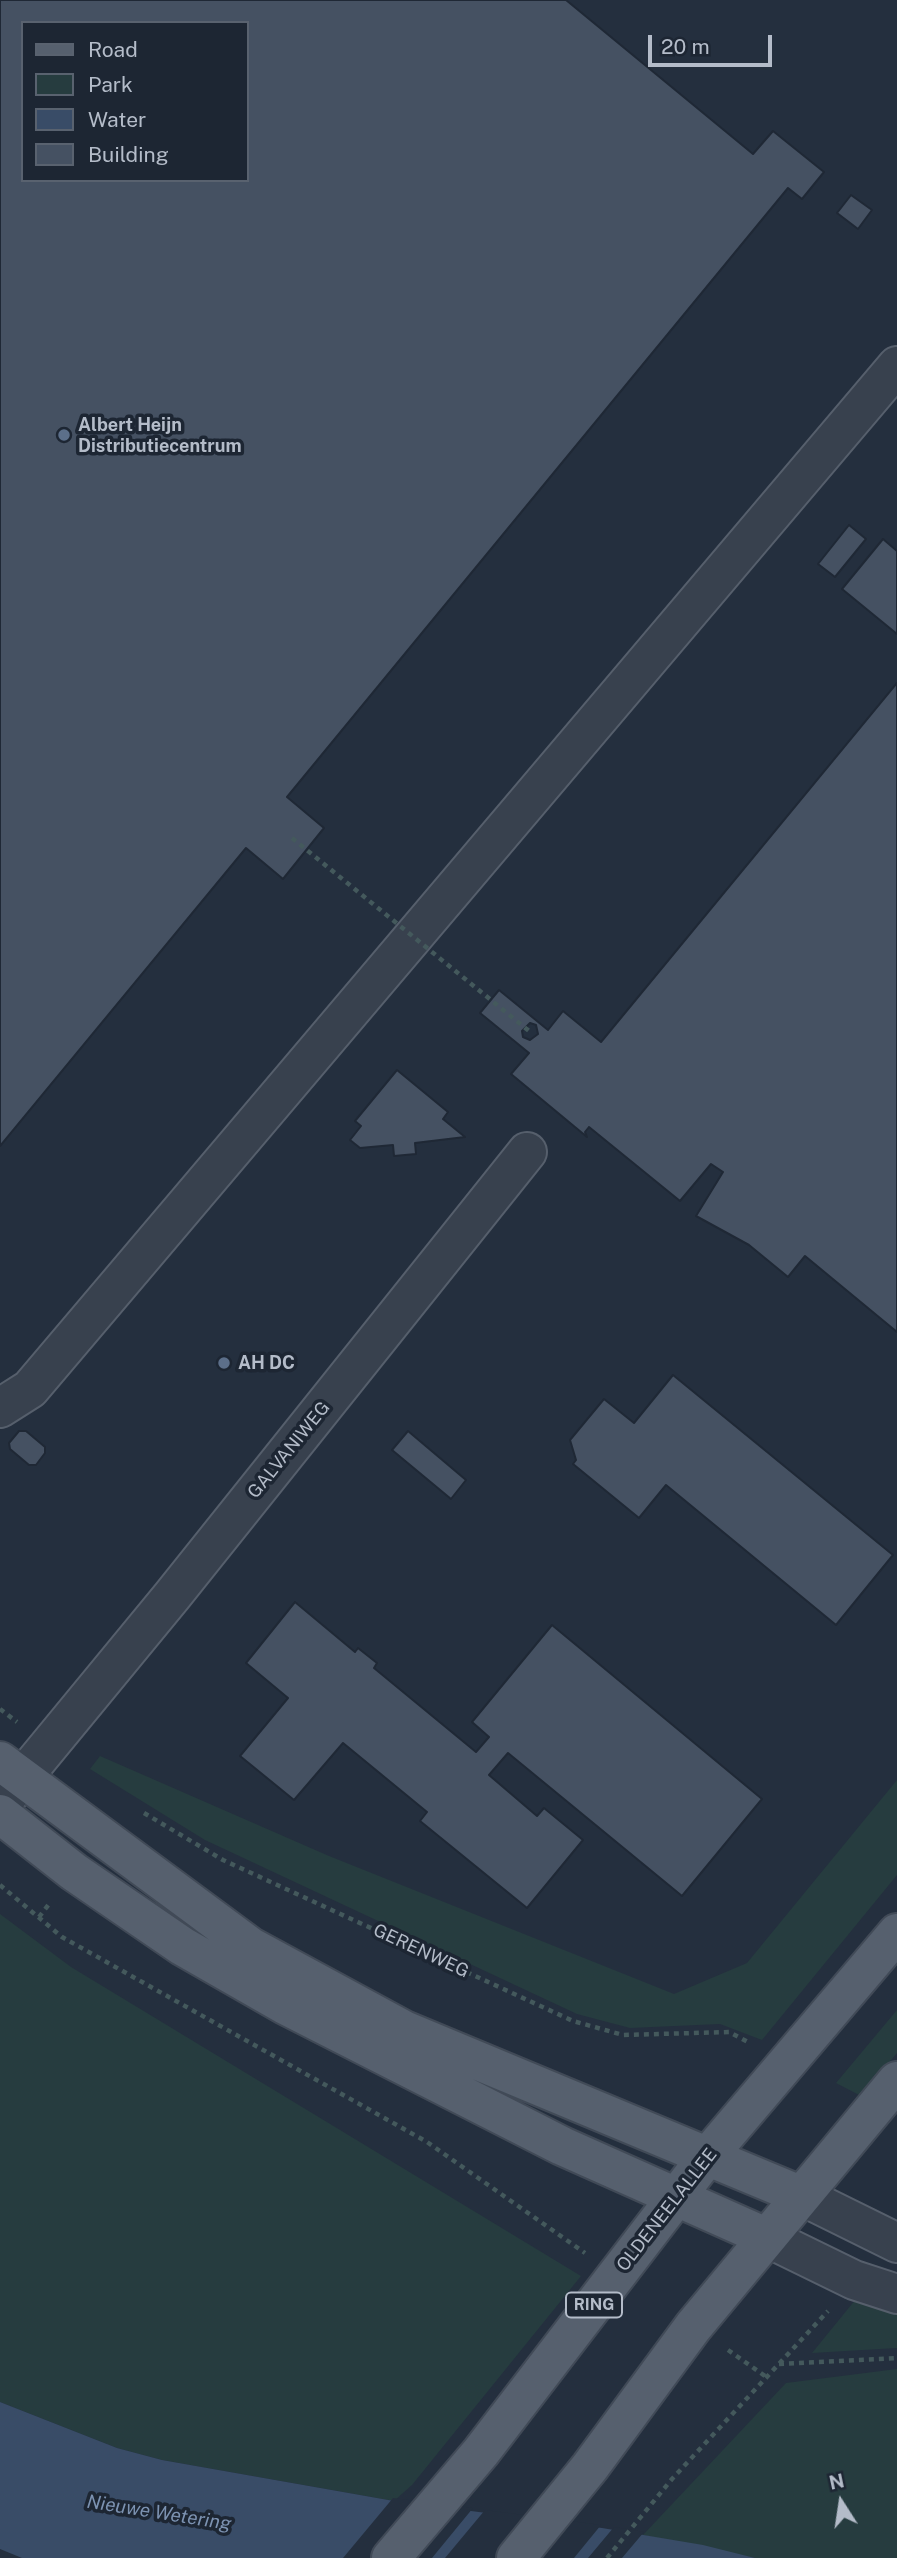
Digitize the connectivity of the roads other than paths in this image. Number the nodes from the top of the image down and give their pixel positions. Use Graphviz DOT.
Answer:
graph roads {
  1 [pos="897,366"];
  2 [pos="527,1152"];
  3 [pos="0,1408"];
  4 [pos="7,1781"];
  5 [pos="0,1814"];
  6 [pos="897,1933"];
  7 [pos="897,2081"];
  8 [pos="707,2157"];
  9 [pos="800,2195"];
  10 [pos="676,2197"];
  11 [pos="766,2237"];
  12 [pos="897,2243"];
  13 [pos="897,2294"];
  14 [pos="391,2558"];
  15 [pos="516,2558"];
  1 -- 3 [label="street"];
  2 -- 4 [label="street, GALVANIWEG"];
  4 -- 8 [label="main road"];
  5 -- 10 [label="main road"];
  6 -- 8 [label="main road, OLDENEELALLEE / RING"];
  7 -- 9 [label="main road"];
  8 -- 9 [label="main road"];
  8 -- 10 [label="main road, OLDENEELALLEE / RING"];
  9 -- 11 [label="main road"];
  9 -- 12 [label="street"];
  10 -- 11 [label="main road"];
  10 -- 14 [label="main road, OLDENEELALLEE / RING"];
  11 -- 13 [label="street"];
  11 -- 15 [label="main road"];
}
